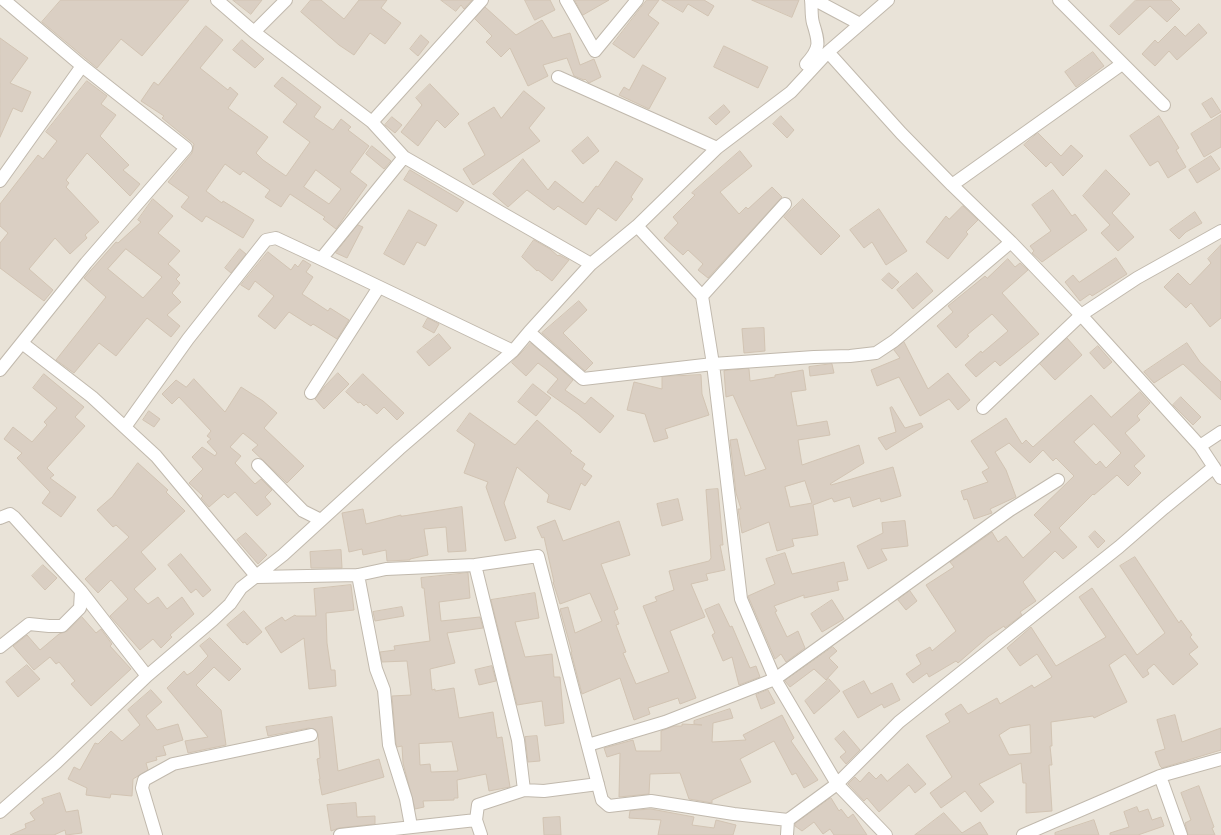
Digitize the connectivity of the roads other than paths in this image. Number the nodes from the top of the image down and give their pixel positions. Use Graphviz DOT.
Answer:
graph roads {
  1 [pos="4,0"];
  2 [pos="217,0"];
  3 [pos="286,0"];
  4 [pos="482,0"];
  5 [pos="566,0"];
  6 [pos="637,0"];
  7 [pos="811,0"];
  8 [pos="815,0"];
  9 [pos="888,0"];
  10 [pos="1059,0"];
  11 [pos="860,24"];
  12 [pos="254,32"];
  13 [pos="828,52"];
  14 [pos="1122,64"];
  15 [pos="82,66"];
  16 [pos="558,77"];
  17 [pos="791,92"];
  18 [pos="1164,105"];
  19 [pos="372,122"];
  20 [pos="717,148"];
  21 [pos="404,157"];
  22 [pos="0,181"];
  23 [pos="952,185"];
  24 [pos="785,204"];
  25 [pos="637,226"];
  26 [pos="1221,231"];
  27 [pos="1011,242"];
  28 [pos="321,259"];
  29 [pos="591,264"];
  30 [pos="379,287"];
  31 [pos="702,296"];
  32 [pos="1081,315"];
  33 [pos="529,332"];
  34 [pos="22,342"];
  35 [pos="513,351"];
  36 [pos="713,364"];
  37 [pos="0,370"];
  38 [pos="311,393"];
  39 [pos="983,408"];
  40 [pos="125,427"];
  41 [pos="1221,432"];
  42 [pos="1200,446"];
  43 [pos="258,465"];
  44 [pos="1214,467"];
  45 [pos="1221,478"];
  46 [pos="1058,480"];
  47 [pos="0,518"];
  48 [pos="321,520"];
  49 [pos="475,565"];
  50 [pos="358,575"];
  51 [pos="257,577"];
  52 [pos="81,590"];
  53 [pos="0,647"];
  54 [pos="147,676"];
  55 [pos="775,679"];
  56 [pos="311,735"];
  57 [pos="588,745"];
  58 [pos="1221,759"];
  59 [pos="1160,776"];
  60 [pos="598,784"];
  61 [pos="837,784"];
  62 [pos="524,790"];
  63 [pos="0,812"];
  64 [pos="476,820"];
  65 [pos="788,820"];
  66 [pos="411,826"];
  67 [pos="156,835"];
  68 [pos="340,835"];
  69 [pos="481,835"];
  70 [pos="787,835"];
  71 [pos="886,835"];
  72 [pos="1022,835"];
  73 [pos="1181,835"];
  1 -- 15 [label="street"];
  2 -- 12 [label="street"];
  3 -- 12 [label="street"];
  4 -- 19 [label="street"];
  5 -- 6 [label="street"];
  7 -- 17 [label="street"];
  8 -- 11 [label="street"];
  9 -- 11 [label="street"];
  10 -- 14 [label="street"];
  11 -- 13 [label="street"];
  12 -- 19 [label="street"];
  13 -- 17 [label="street"];
  13 -- 23 [label="street"];
  14 -- 18 [label="street"];
  14 -- 23 [label="street"];
  15 -- 22 [label="street"];
  15 -- 34 [label="street"];
  16 -- 20 [label="street"];
  17 -- 20 [label="street"];
  19 -- 21 [label="street"];
  20 -- 25 [label="street"];
  21 -- 28 [label="street"];
  21 -- 29 [label="street"];
  23 -- 27 [label="street"];
  24 -- 31 [label="street"];
  25 -- 29 [label="street"];
  25 -- 31 [label="street"];
  26 -- 32 [label="street"];
  27 -- 32 [label="street"];
  27 -- 36 [label="street"];
  28 -- 30 [label="street"];
  28 -- 40 [label="street"];
  29 -- 33 [label="street"];
  30 -- 35 [label="street"];
  30 -- 38 [label="street"];
  31 -- 36 [label="street"];
  32 -- 39 [label="street"];
  32 -- 42 [label="street"];
  33 -- 35 [label="street"];
  33 -- 36 [label="street"];
  34 -- 37 [label="street"];
  34 -- 40 [label="street"];
  35 -- 48 [label="street"];
  36 -- 55 [label="street"];
  40 -- 51 [label="street"];
  41 -- 42 [label="street"];
  42 -- 44 [label="street"];
  43 -- 48 [label="street"];
  44 -- 45 [label="street"];
  44 -- 61 [label="street"];
  46 -- 55 [label="street"];
  47 -- 52 [label="street"];
  48 -- 51 [label="street"];
  49 -- 50 [label="street"];
  49 -- 57 [label="street"];
  49 -- 62 [label="street"];
  50 -- 51 [label="street"];
  50 -- 66 [label="street"];
  51 -- 54 [label="street"];
  52 -- 53 [label="street"];
  52 -- 54 [label="street"];
  54 -- 63 [label="street"];
  55 -- 57 [label="street"];
  55 -- 61 [label="street"];
  56 -- 67 [label="street"];
  57 -- 60 [label="street"];
  58 -- 59 [label="street"];
  59 -- 72 [label="street"];
  59 -- 73 [label="street"];
  60 -- 62 [label="street"];
  60 -- 65 [label="street"];
  61 -- 65 [label="street"];
  61 -- 71 [label="street"];
  62 -- 64 [label="street"];
  64 -- 66 [label="street"];
  64 -- 69 [label="street"];
  65 -- 70 [label="street"];
  66 -- 68 [label="street"];
}
